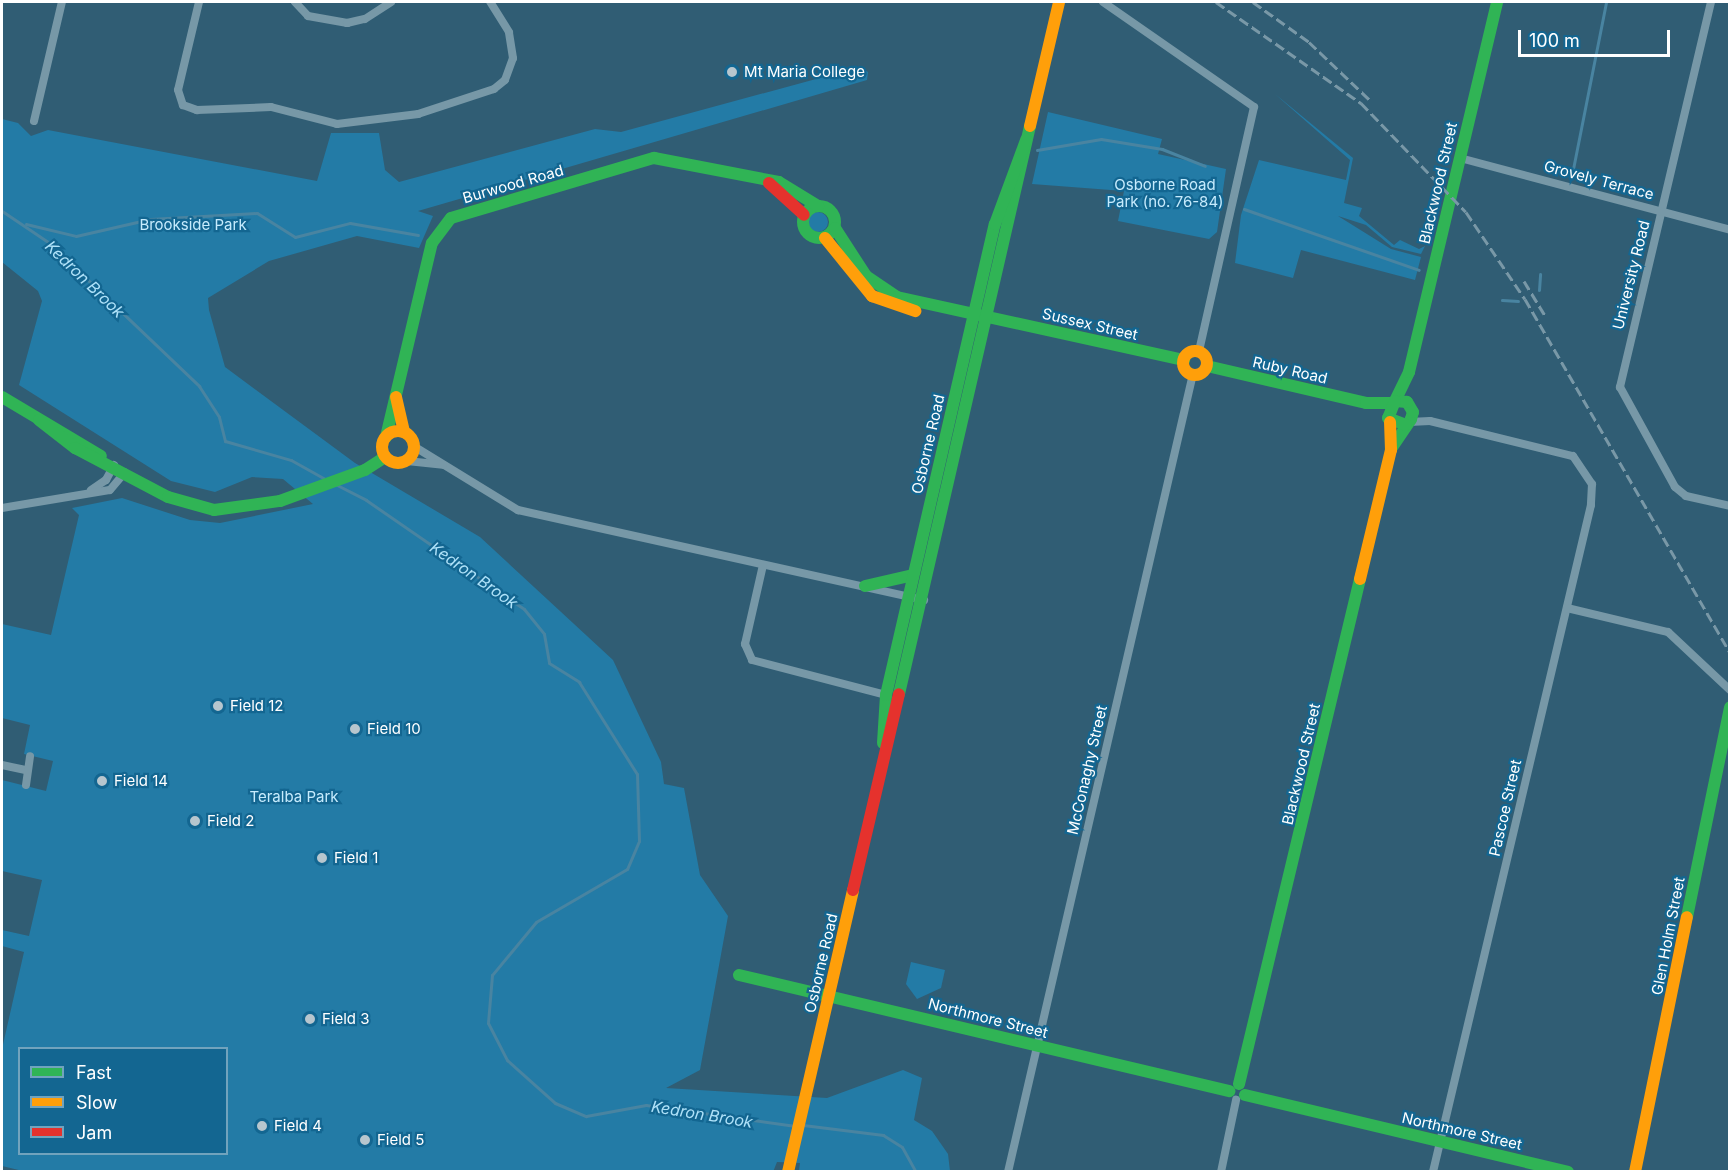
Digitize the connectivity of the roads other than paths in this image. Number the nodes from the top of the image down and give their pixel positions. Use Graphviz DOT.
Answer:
graph roads {
  1 [pos="62,2"];
  2 [pos="199,2"];
  3 [pos="295,2"];
  4 [pos="391,2"];
  5 [pos="490,2"];
  6 [pos="1059,2"];
  7 [pos="1102,2"];
  8 [pos="1497,2"];
  9 [pos="1711,2"];
  10 [pos="34,121"];
  11 [pos="1027,138"];
  12 [pos="1460,158"];
  13 [pos="769,183"];
  14 [pos="818,206"];
  15 [pos="1661,211"];
  16 [pos="804,215"];
  17 [pos="835,228"];
  18 [pos="1730,230"];
  19 [pos="825,238"];
  20 [pos="973,318"];
  21 [pos="990,318"];
  22 [pos="1199,351"];
  23 [pos="1184,360"];
  24 [pos="1207,366"];
  25 [pos="1409,372"];
  26 [pos="1193,374"];
  27 [pos="2,397"];
  28 [pos="396,397"];
  29 [pos="1393,402"];
  30 [pos="1366,403"];
  31 [pos="1411,407"];
  32 [pos="1389,420"];
  33 [pos="1430,421"];
  34 [pos="1407,424"];
  35 [pos="404,432"];
  36 [pos="386,437"];
  37 [pos="415,447"];
  38 [pos="1391,450"];
  39 [pos="385,457"];
  40 [pos="407,461"];
  41 [pos="111,463"];
  42 [pos="442,465"];
  43 [pos="125,472"];
  44 [pos="91,490"];
  45 [pos="1730,506"];
  46 [pos="2,508"];
  47 [pos="763,565"];
  48 [pos="913,575"];
  49 [pos="865,586"];
  50 [pos="909,597"];
  51 [pos="924,600"];
  52 [pos="1567,608"];
  53 [pos="1730,690"];
  54 [pos="886,695"];
  55 [pos="1730,707"];
  56 [pos="1728,725"];
  57 [pos="1726,742"];
  58 [pos="30,756"];
  59 [pos="883,762"];
  60 [pos="2,765"];
  61 [pos="25,770"];
  62 [pos="26,785"];
  63 [pos="739,975"];
  64 [pos="829,997"];
  65 [pos="1037,1047"];
  66 [pos="1237,1092"];
  67 [pos="1440,1141"];
  68 [pos="788,1172"];
  69 [pos="1008,1172"];
  70 [pos="1221,1172"];
  71 [pos="1433,1172"];
  72 [pos="1568,1172"];
  73 [pos="1635,1172"];
  1 -- 10 [label="street"];
  2 -- 5 [label="street"];
  3 -- 4 [label="street"];
  6 -- 11 [label="street, Osborne Road"];
  7 -- 22 [label="street"];
  8 -- 12 [label="street, Blackwood Street"];
  9 -- 15 [label="street, University Road"];
  11 -- 20 [label="street, Osborne Road"];
  11 -- 21 [label="street, Osborne Road"];
  12 -- 15 [label="street, Grovely Terrace"];
  12 -- 25 [label="street, Blackwood Street"];
  13 -- 14 [label="street, Burwood Road"];
  13 -- 16 [label="street"];
  13 -- 28 [label="street, Burwood Road"];
  14 -- 16 [label="street"];
  14 -- 17 [label="street"];
  15 -- 18 [label="street, Grovely Terrace"];
  15 -- 45 [label="street, University Road"];
  16 -- 19 [label="street"];
  17 -- 19 [label="street"];
  17 -- 20 [label="street"];
  19 -- 20 [label="street"];
  20 -- 21 [label="street"];
  20 -- 48 [label="street, Osborne Road"];
  21 -- 23 [label="street, Sussex Street"];
  21 -- 51 [label="street, Osborne Road"];
  22 -- 23 [label="street"];
  22 -- 24 [label="street"];
  23 -- 26 [label="street"];
  24 -- 26 [label="street"];
  24 -- 30 [label="street, Ruby Road"];
  25 -- 29 [label="street, Blackwood Street"];
  25 -- 31 [label="street, Blackwood Street"];
  26 -- 65 [label="street, McConaghy Street"];
  27 -- 41 [label="street"];
  28 -- 35 [label="street"];
  28 -- 36 [label="street, Burwood Road"];
  29 -- 30 [label="street, Ruby Road"];
  29 -- 31 [label="street, Ruby Road"];
  29 -- 32 [label="street, Blackwood Street"];
  30 -- 32 [label="street, Ruby Road"];
  31 -- 33 [label="street"];
  31 -- 34 [label="street, Blackwood Street"];
  32 -- 34 [label="street"];
  32 -- 38 [label="street, Blackwood Street"];
  33 -- 34 [label="street"];
  33 -- 52 [label="street, Pascoe Street"];
  34 -- 38 [label="street, Blackwood Street"];
  35 -- 36 [label="street"];
  35 -- 37 [label="street"];
  36 -- 39 [label="street"];
  37 -- 40 [label="street"];
  37 -- 42 [label="street"];
  38 -- 66 [label="street, Blackwood Street"];
  39 -- 40 [label="street"];
  39 -- 43 [label="street"];
  40 -- 42 [label="street"];
  41 -- 43 [label="street"];
  41 -- 44 [label="street"];
  42 -- 47 [label="street"];
  43 -- 44 [label="street"];
  44 -- 46 [label="street"];
  47 -- 49 [label="street"];
  47 -- 54 [label="street"];
  48 -- 49 [label="street"];
  48 -- 50 [label="street, Osborne Road"];
  49 -- 50 [label="street"];
  50 -- 51 [label="street"];
  50 -- 54 [label="street, Osborne Road"];
  51 -- 59 [label="street, Osborne Road"];
  52 -- 53 [label="street"];
  52 -- 67 [label="street, Pascoe Street"];
  54 -- 59 [label="street, Osborne Road"];
  55 -- 56 [label="street, Glen Holm Street"];
  56 -- 57 [label="street, Glen Holm Street"];
  57 -- 73 [label="street, Glen Holm Street"];
  58 -- 61 [label="street"];
  59 -- 64 [label="street, Osborne Road"];
  60 -- 61 [label="street"];
  61 -- 62 [label="street"];
  63 -- 64 [label="street, Northmore Street"];
  64 -- 65 [label="street, Northmore Street"];
  64 -- 68 [label="street, Osborne Road"];
  65 -- 66 [label="street, Northmore Street"];
  65 -- 69 [label="street, McConaghy Street"];
  66 -- 67 [label="street, Northmore Street"];
  66 -- 70 [label="street, Blackwood Street"];
  67 -- 71 [label="street, Pascoe Street"];
  67 -- 72 [label="street, Northmore Street"];
}
